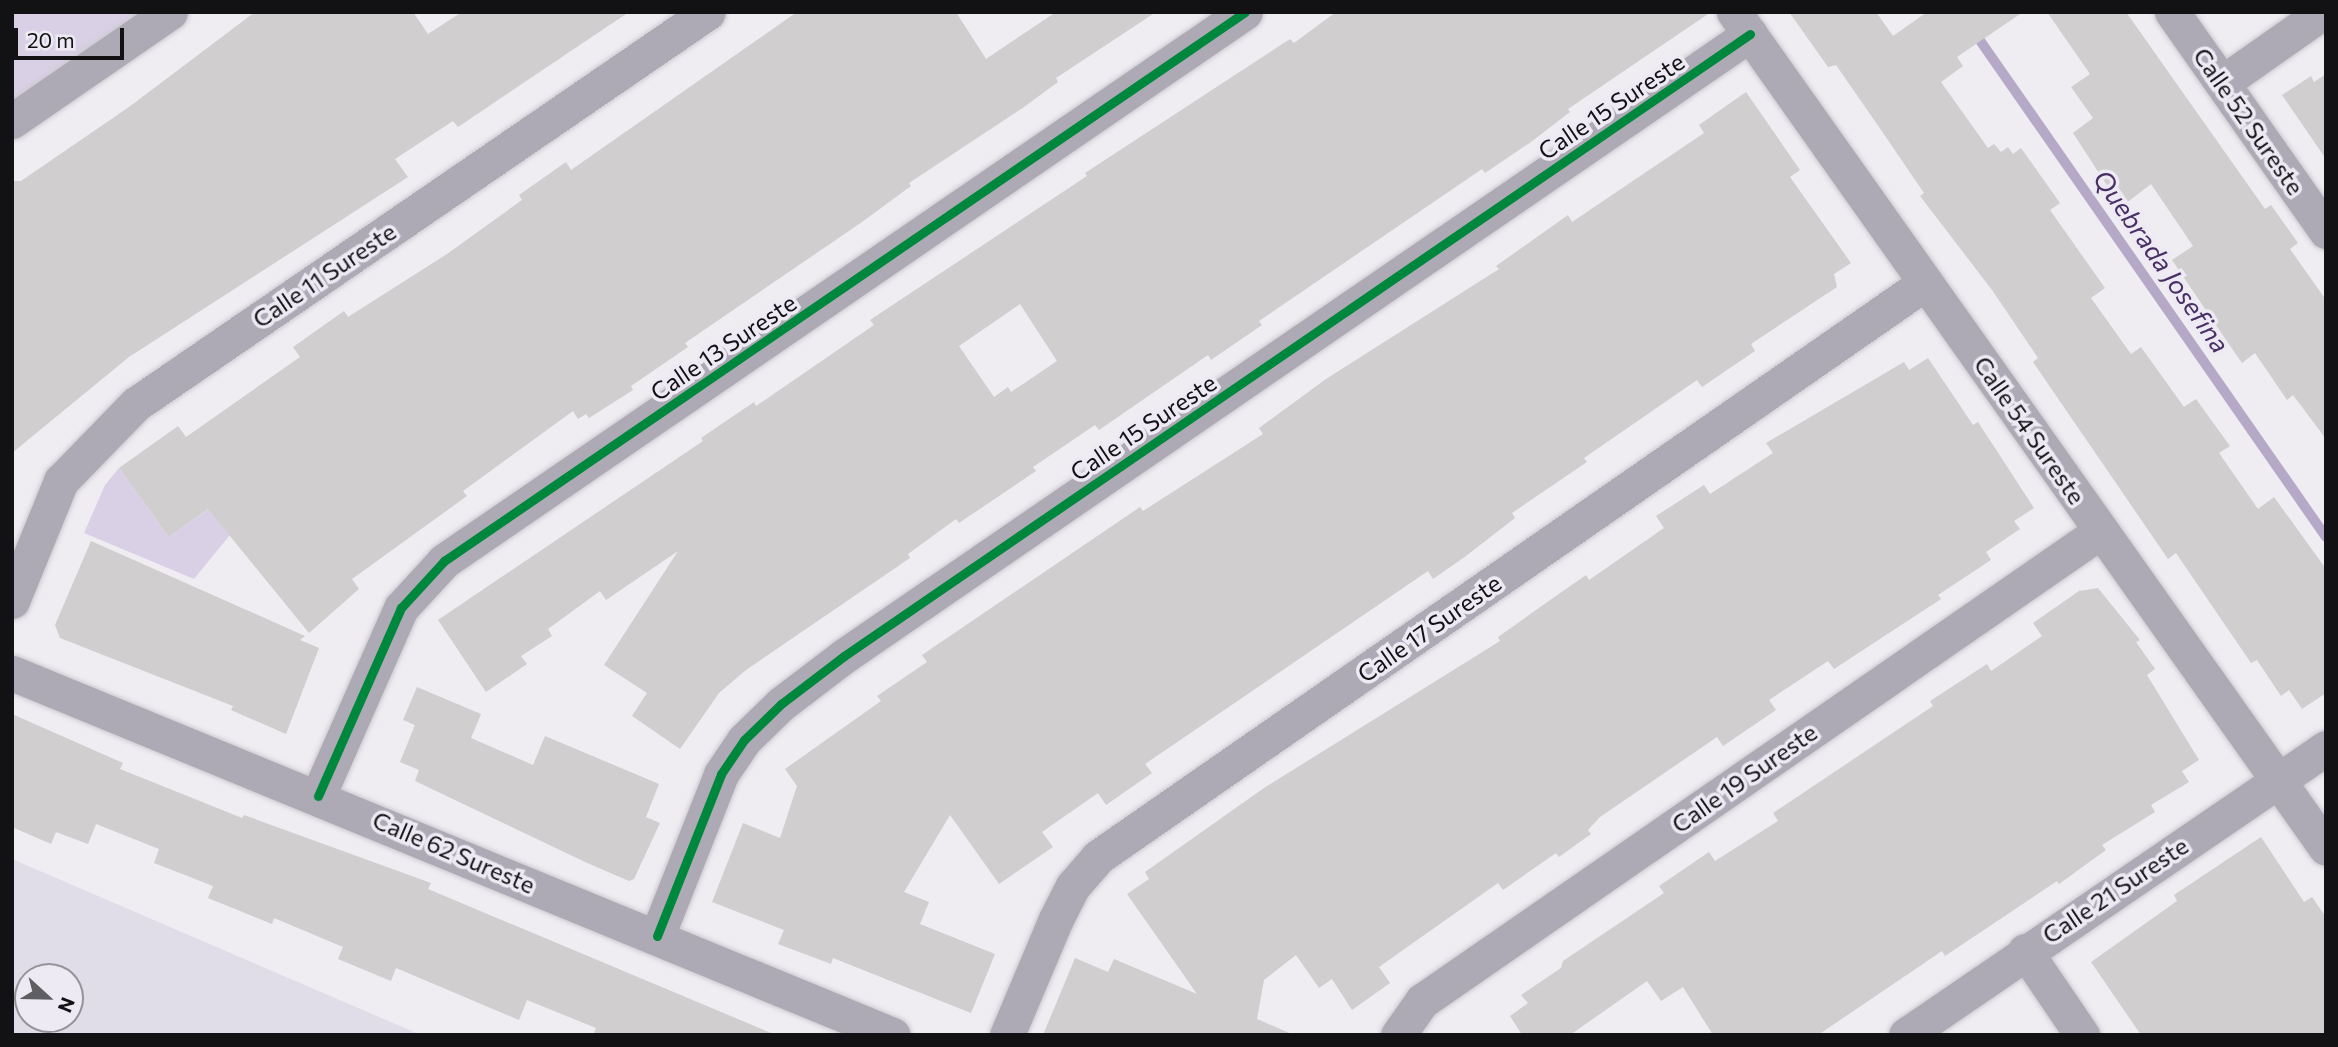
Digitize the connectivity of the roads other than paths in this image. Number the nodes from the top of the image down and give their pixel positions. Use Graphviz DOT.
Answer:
graph roads {
  1 [pos="170,12"];
  2 [pos="708,12"];
  3 [pos="1245,12"];
  4 [pos="2172,12"];
  5 [pos="2323,12"];
  6 [pos="1742,23"];
  7 [pos="2222,83"];
  8 [pos="12,121"];
  9 [pos="2326,230"];
  10 [pos="1925,283"];
  11 [pos="2101,531"];
  12 [pos="12,601"];
  13 [pos="12,673"];
  14 [pos="2326,748"];
  15 [pos="2279,781"];
  16 [pos="318,796"];
  17 [pos="2326,848"];
  18 [pos="657,936"];
  19 [pos="2025,951"];
  20 [pos="893,1035"];
  21 [pos="1007,1035"];
  22 [pos="1398,1035"];
  23 [pos="1906,1035"];
  24 [pos="2082,1035"];
  1 -- 8 [label="street"];
  2 -- 12 [label="street, Calle 11 Sureste"];
  3 -- 16 [label="street, Calle 13 Sureste"];
  4 -- 7 [label="street, Calle 52 Sureste"];
  5 -- 7 [label="street"];
  6 -- 10 [label="street, Calle 54 Sureste"];
  6 -- 18 [label="street, Calle 15 Sureste"];
  7 -- 9 [label="street, Calle 52 Sureste"];
  10 -- 11 [label="street, Calle 54 Sureste"];
  10 -- 21 [label="street, Calle 17 Sureste"];
  11 -- 15 [label="street, Calle 54 Sureste"];
  11 -- 22 [label="street, Calle 19 Sureste"];
  13 -- 16 [label="street, Calle 62 Sureste"];
  14 -- 15 [label="street, Calle 21 Sureste"];
  15 -- 17 [label="street, Calle 54 Sureste"];
  15 -- 19 [label="street, Calle 21 Sureste"];
  16 -- 18 [label="street, Calle 62 Sureste"];
  18 -- 20 [label="street, Calle 62 Sureste"];
  19 -- 23 [label="street, Calle 21 Sureste"];
  19 -- 24 [label="street"];
}
